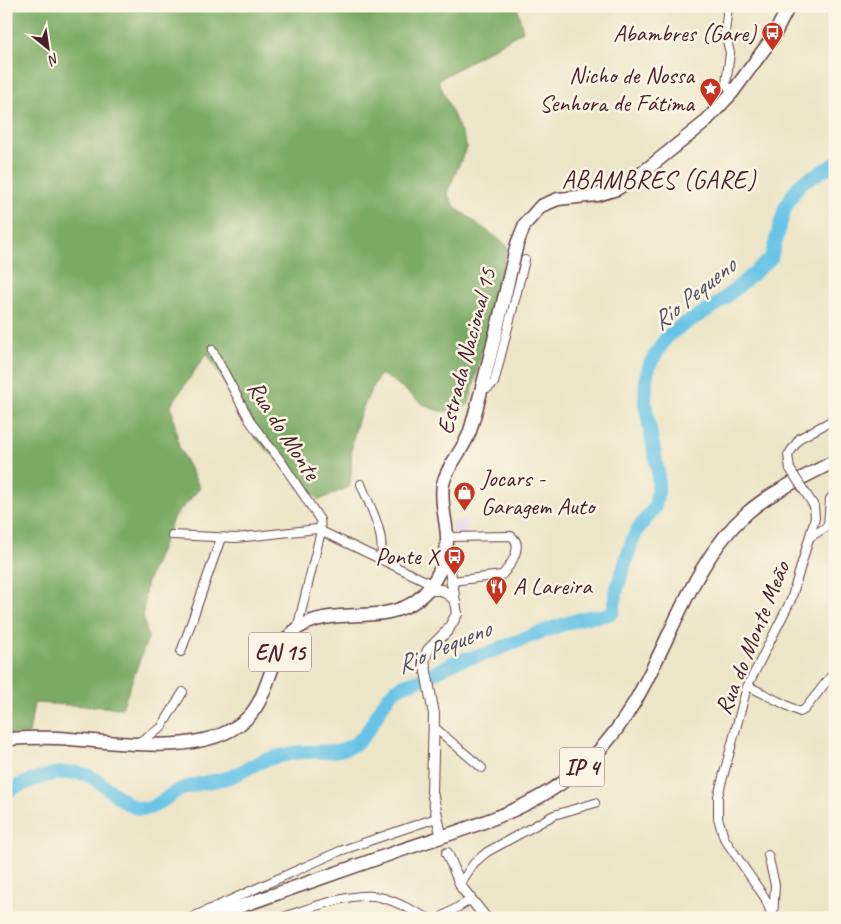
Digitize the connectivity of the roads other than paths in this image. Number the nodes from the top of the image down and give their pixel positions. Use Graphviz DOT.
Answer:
graph roads {
  1 [pos="728,6"];
  2 [pos="789,6"];
  3 [pos="732,94"];
  4 [pos="525,260"];
  5 [pos="212,350"];
  6 [pos="481,387"];
  7 [pos="835,419"];
  8 [pos="835,461"];
  9 [pos="835,470"];
  10 [pos="361,484"];
  11 [pos="835,493"];
  12 [pos="321,530"];
  13 [pos="172,535"];
  14 [pos="810,537"];
  15 [pos="221,538"];
  16 [pos="446,542"];
  17 [pos="381,559"];
  18 [pos="435,580"];
  19 [pos="452,591"];
  20 [pos="297,629"];
  21 [pos="181,652"];
  22 [pos="835,671"];
  23 [pos="748,686"];
  24 [pos="183,692"];
  25 [pos="434,727"];
  26 [pos="6,739"];
  27 [pos="135,744"];
  28 [pos="482,768"];
  29 [pos="595,803"];
  30 [pos="436,818"];
  31 [pos="441,835"];
  32 [pos="447,853"];
  33 [pos="768,855"];
  34 [pos="460,884"];
  35 [pos="470,900"];
  36 [pos="190,918"];
  37 [pos="206,918"];
  38 [pos="232,918"];
  39 [pos="281,918"];
  40 [pos="429,918"];
  41 [pos="440,918"];
  42 [pos="486,918"];
  43 [pos="773,918"];
  1 -- 3 [label="street"];
  2 -- 3 [label="main road, Estrada Nacional 15"];
  3 -- 6 [label="main road, Estrada Nacional 15"];
  4 -- 6 [label="street"];
  5 -- 12 [label="street, Rua do Monte"];
  6 -- 16 [label="main road, Estrada Nacional 15"];
  7 -- 14 [label="street, Rua do Monte Meão, bridge"];
  8 -- 37 [label="main road, IP 4"];
  9 -- 38 [label="main road, IP 4"];
  10 -- 17 [label="street"];
  11 -- 14 [label="street"];
  12 -- 15 [label="street"];
  12 -- 17 [label="street"];
  12 -- 20 [label="street"];
  13 -- 15 [label="street"];
  14 -- 23 [label="street, Rua do Monte Meão"];
  15 -- 21 [label="street"];
  16 -- 18 [label="main road, Estrada Nacional 15"];
  16 -- 19 [label="street"];
  16 -- 19 [label="street"];
  17 -- 18 [label="street"];
  18 -- 19 [label="street"];
  18 -- 19 [label="street"];
  18 -- 20 [label="main road, EN 15"];
  19 -- 25 [label="street"];
  20 -- 27 [label="main road, EN 15"];
  22 -- 23 [label="street"];
  23 -- 43 [label="street, Rua do Monte Meão"];
  24 -- 27 [label="street"];
  25 -- 28 [label="street"];
  25 -- 30 [label="street"];
  26 -- 27 [label="main road, EN 15"];
  29 -- 34 [label="street"];
  30 -- 31 [label="street"];
  30 -- 36 [label="street"];
  32 -- 34 [label="street"];
  33 -- 43 [label="street"];
  34 -- 35 [label="street"];
  35 -- 41 [label="street"];
  35 -- 42 [label="street"];
  39 -- 40 [label="street"];
}
